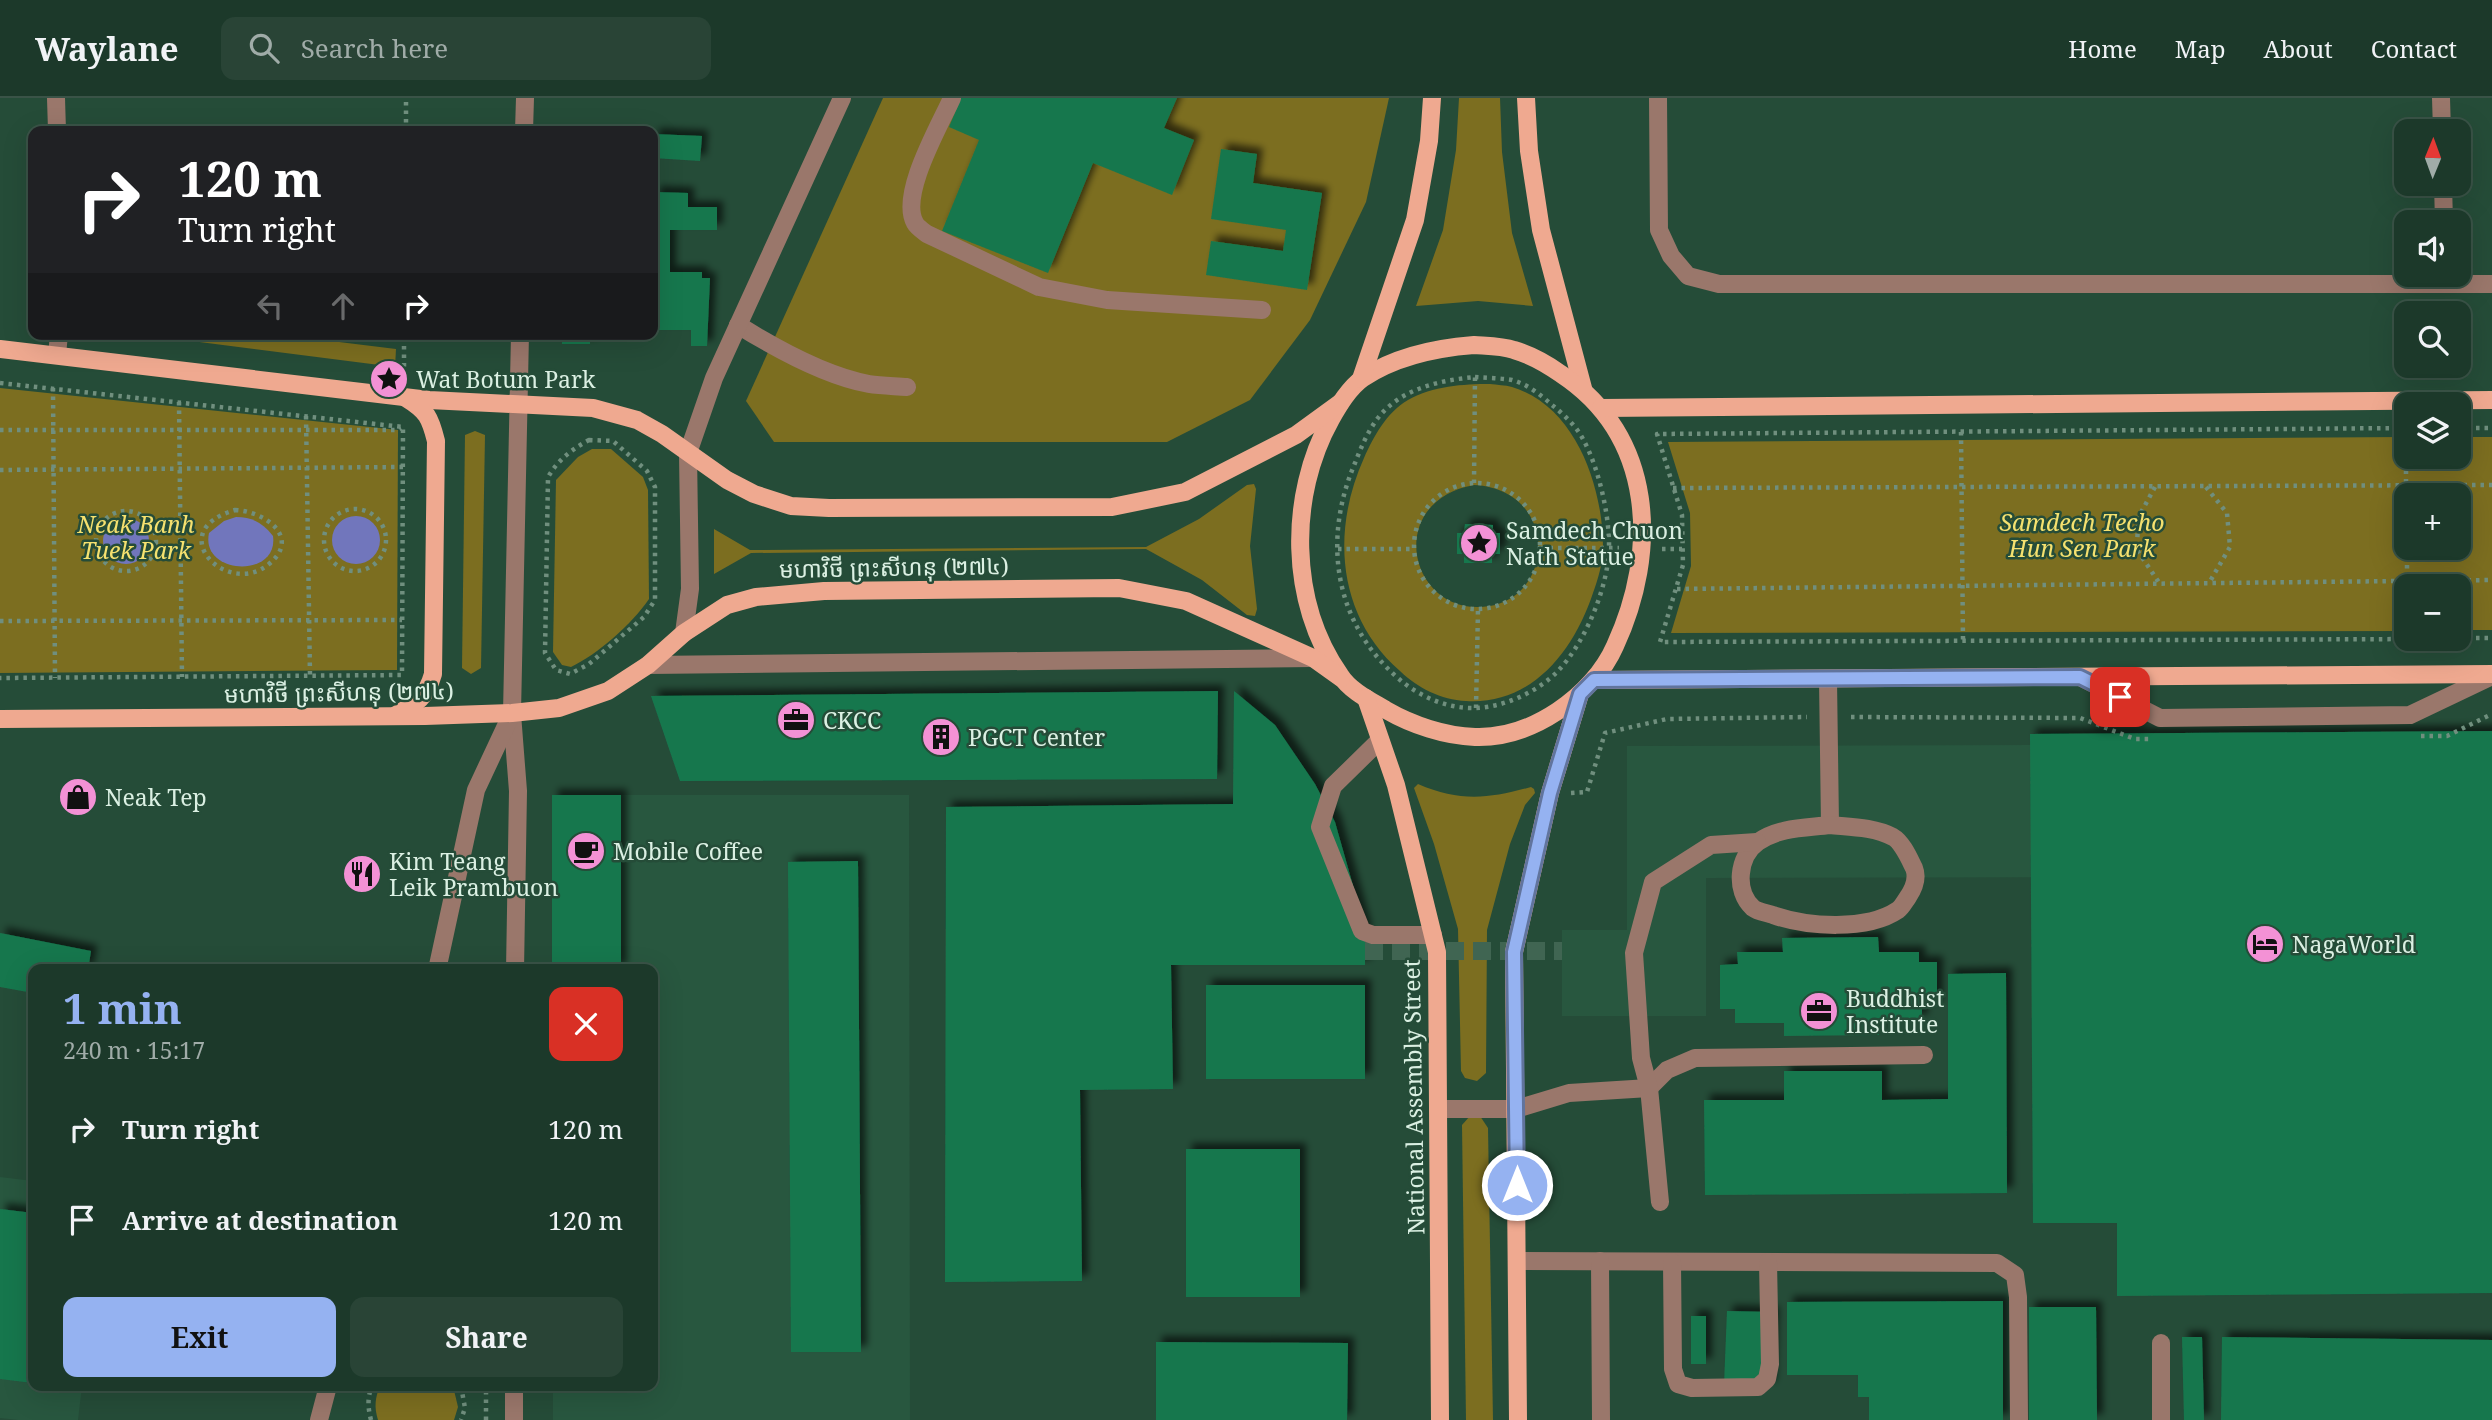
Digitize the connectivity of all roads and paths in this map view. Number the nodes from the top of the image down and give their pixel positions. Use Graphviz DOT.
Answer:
graph roads {
  1 [pos="56,98"];
  2 [pos="406,98"];
  3 [pos="525,98"];
  4 [pos="842,98"];
  5 [pos="952,98"];
  6 [pos="1432,98"];
  7 [pos="1526,98"];
  8 [pos="1658,98"];
  9 [pos="2441,98"];
  10 [pos="2442,119"];
  11 [pos="57,126"];
  12 [pos="406,126"];
  13 [pos="524,126"];
  14 [pos="2394,279"];
  15 [pos="2471,282"];
  16 [pos="2492,284"];
  17 [pos="1262,310"];
  18 [pos="738,325"];
  19 [pos="58,340"];
  20 [pos="404,340"];
  21 [pos="520,340"];
  22 [pos="0,349"];
  23 [pos="57,355"];
  24 [pos="1475,377"];
  25 [pos="1361,379"];
  26 [pos="0,383"];
  27 [pos="907,387"];
  28 [pos="53,388"];
  29 [pos="1583,388"];
  30 [pos="404,397"];
  31 [pos="2492,400"];
  32 [pos="179,402"];
  33 [pos="518,403"];
  34 [pos="1340,403"];
  35 [pos="1601,408"];
  36 [pos="306,416"];
  37 [pos="403,427"];
  38 [pos="2394,428"];
  39 [pos="2471,428"];
  40 [pos="2492,428"];
  41 [pos="0,429"];
  42 [pos="53,429"];
  43 [pos="180,429"];
  44 [pos="307,429"];
  45 [pos="1961,432"];
  46 [pos="688,453"];
  47 [pos="403,467"];
  48 [pos="554,467"];
  49 [pos="307,468"];
  50 [pos="180,469"];
  51 [pos="0,470"];
  52 [pos="53,470"];
  53 [pos="1474,483"];
  54 [pos="2471,485"];
  55 [pos="2492,485"];
  56 [pos="2156,486"];
  57 [pos="2205,486"];
  58 [pos="2394,486"];
  59 [pos="1962,487"];
  60 [pos="1673,488"];
  61 [pos="123,511"];
  62 [pos="324,541"];
  63 [pos="202,547"];
  64 [pos="1541,548"];
  65 [pos="1609,548"];
  66 [pos="1642,548"];
  67 [pos="1338,549"];
  68 [pos="1414,549"];
  69 [pos="1682,549"];
  70 [pos="2492,580"];
  71 [pos="2471,581"];
  72 [pos="2209,583"];
  73 [pos="2160,584"];
  74 [pos="2394,584"];
  75 [pos="1962,586"];
  76 [pos="1677,589"];
  77 [pos="1478,609"];
  78 [pos="309,620"];
  79 [pos="402,620"];
  80 [pos="0,621"];
  81 [pos="55,621"];
  82 [pos="181,621"];
  83 [pos="684,633"];
  84 [pos="2471,638"];
  85 [pos="2492,638"];
  86 [pos="2394,639"];
  87 [pos="1963,641"];
  88 [pos="1313,658"];
  89 [pos="648,665"];
  90 [pos="2492,675"];
  91 [pos="310,676"];
  92 [pos="182,677"];
  93 [pos="1341,677"];
  94 [pos="2080,677"];
  95 [pos="0,678"];
  96 [pos="55,678"];
  97 [pos="1828,679"];
  98 [pos="1594,680"];
  99 [pos="1580,694"];
  100 [pos="1366,698"];
  101 [pos="1476,708"];
  102 [pos="512,713"];
  103 [pos="2492,714"];
  104 [pos="393,717"];
  105 [pos="1829,717"];
  106 [pos="0,719"];
  107 [pos="2420,736"];
  108 [pos="2162,739"];
  109 [pos="1380,740"];
  110 [pos="1550,793"];
  111 [pos="1830,825"];
  112 [pos="1757,842"];
  113 [pos="1433,935"];
  114 [pos="438,964"];
  115 [pos="515,964"];
  116 [pos="1924,1055"];
  117 [pos="1649,1088"];
  118 [pos="1438,1109"];
  119 [pos="1516,1110"];
  120 [pos="1660,1202"];
  121 [pos="1517,1261"];
  122 [pos="1600,1261"];
  123 [pos="1672,1262"];
  124 [pos="1768,1262"];
  125 [pos="2161,1343"];
  126 [pos="327,1391"];
  127 [pos="370,1391"];
  128 [pos="462,1391"];
  129 [pos="486,1391"];
  130 [pos="514,1391"];
  131 [pos="319,1420"];
  132 [pos="371,1420"];
  133 [pos="461,1420"];
  134 [pos="486,1420"];
  135 [pos="514,1420"];
  136 [pos="1440,1420"];
  137 [pos="1518,1420"];
  138 [pos="1601,1420"];
  139 [pos="2019,1420"];
  140 [pos="2161,1420"];
  1 -- 11 [label="street"];
  2 -- 12 [label="path"];
  3 -- 13 [label="street"];
  4 -- 18 [label="street"];
  5 -- 17 [label="street"];
  6 -- 25 [label="main road"];
  7 -- 29 [label="main road"];
  8 -- 14 [label="street"];
  9 -- 10 [label="street"];
  15 -- 16 [label="street"];
  18 -- 27 [label="street"];
  18 -- 46 [label="street"];
  19 -- 23 [label="street"];
  20 -- 30 [label="path"];
  21 -- 33 [label="street"];
  22 -- 23 [label="main road"];
  23 -- 30 [label="main road"];
  24 -- 53 [label="path"];
  24 -- 65 [label="path"];
  24 -- 67 [label="path"];
  25 -- 29 [label="main road"];
  25 -- 34 [label="main road"];
  26 -- 28 [label="path"];
  28 -- 32 [label="path"];
  28 -- 42 [label="path"];
  29 -- 35 [label="main road, មហាវិថី ព្រះសីហនុ (២៧៤)"];
  30 -- 33 [label="main road"];
  30 -- 37 [label="path"];
  30 -- 104 [label="main road"];
  31 -- 35 [label="main road"];
  32 -- 36 [label="path"];
  32 -- 43 [label="path"];
  33 -- 46 [label="main road"];
  33 -- 102 [label="street"];
  34 -- 46 [label="main road"];
  34 -- 93 [label="main road"];
  35 -- 66 [label="main road, មហាវិថី ព្រះសីហនុ (២៧៤)"];
  36 -- 37 [label="path"];
  36 -- 44 [label="path"];
  37 -- 44 [label="path"];
  37 -- 47 [label="path"];
  38 -- 45 [label="path"];
  39 -- 40 [label="path"];
  41 -- 42 [label="path"];
  42 -- 43 [label="path"];
  42 -- 52 [label="path"];
  43 -- 44 [label="path"];
  43 -- 50 [label="path"];
  44 -- 49 [label="path"];
  45 -- 59 [label="path"];
  45 -- 60 [label="path"];
  46 -- 83 [label="street"];
  47 -- 49 [label="path"];
  47 -- 79 [label="path"];
  48 -- 48 [label="path"];
  49 -- 50 [label="path"];
  49 -- 78 [label="path"];
  50 -- 52 [label="path"];
  50 -- 82 [label="path"];
  51 -- 52 [label="path"];
  52 -- 81 [label="path"];
  53 -- 64 [label="path"];
  53 -- 68 [label="path"];
  54 -- 55 [label="path"];
  56 -- 57 [label="path"];
  56 -- 59 [label="path"];
  56 -- 73 [label="path"];
  57 -- 58 [label="path"];
  57 -- 72 [label="path"];
  59 -- 60 [label="path"];
  59 -- 75 [label="path"];
  60 -- 69 [label="path"];
  61 -- 61 [label="path"];
  62 -- 62 [label="path"];
  63 -- 63 [label="path"];
  64 -- 65 [label="path"];
  64 -- 77 [label="path"];
  65 -- 66 [label="path"];
  65 -- 101 [label="path"];
  66 -- 69 [label="path"];
  66 -- 98 [label="main road, មហាវិថី ព្រះសីហនុ (២៧៤)"];
  67 -- 68 [label="path"];
  67 -- 101 [label="path"];
  68 -- 77 [label="path"];
  69 -- 76 [label="path"];
  70 -- 71 [label="path"];
  72 -- 73 [label="path"];
  72 -- 74 [label="path"];
  73 -- 75 [label="path"];
  75 -- 76 [label="path"];
  75 -- 87 [label="path"];
  76 -- 87 [label="path"];
  77 -- 101 [label="path"];
  78 -- 79 [label="path"];
  78 -- 82 [label="path"];
  78 -- 91 [label="path"];
  79 -- 91 [label="path"];
  80 -- 81 [label="path"];
  81 -- 82 [label="path"];
  81 -- 96 [label="path"];
  82 -- 92 [label="path"];
  83 -- 88 [label="main road, មហាវិថី ព្រះសីហនុ (២៧៤)"];
  83 -- 89 [label="main road, មហាវិថី ព្រះសីហនុ (២៧៤)"];
  84 -- 85 [label="path"];
  86 -- 87 [label="path"];
  88 -- 89 [label="street"];
  88 -- 93 [label="main road, មហាវិថី ព្រះសីហនុ (២៧៤)"];
  89 -- 102 [label="main road, មហាវិថី ព្រះសីហនុ (២៧៤)"];
  90 -- 94 [label="main road"];
  90 -- 94 [label="street"];
  91 -- 92 [label="path"];
  92 -- 96 [label="path"];
  93 -- 100 [label="main road, មហាវិថី ព្រះសីហនុ (២៧៤)"];
  94 -- 97 [label="main road"];
  95 -- 96 [label="path"];
  97 -- 98 [label="main road"];
  97 -- 105 [label="street"];
  98 -- 99 [label="main road, មហាវិថី ព្រះសីហនុ (២៧៤)"];
  99 -- 100 [label="main road, មហាវិថី ព្រះសីហនុ (២៧៤)"];
  99 -- 110 [label="main road"];
  100 -- 109 [label="main road, National Assembly Street"];
  102 -- 104 [label="main road, មហាវិថី ព្រះសីហនុ (២៧៤)"];
  102 -- 114 [label="street"];
  102 -- 115 [label="street"];
  103 -- 107 [label="path"];
  104 -- 106 [label="main road, មហាវិថី ព្រះសីហនុ (២៧៤)"];
  105 -- 108 [label="path"];
  105 -- 110 [label="path"];
  105 -- 111 [label="street"];
  109 -- 113 [label="main road, National Assembly Street"];
  109 -- 113 [label="street"];
  110 -- 119 [label="main road"];
  111 -- 112 [label="street"];
  111 -- 112 [label="street"];
  112 -- 117 [label="street"];
  113 -- 118 [label="main road, National Assembly Street"];
  116 -- 117 [label="street"];
  117 -- 119 [label="street"];
  117 -- 120 [label="street"];
  118 -- 119 [label="street"];
  118 -- 136 [label="main road, National Assembly Street"];
  119 -- 121 [label="main road"];
  121 -- 122 [label="street"];
  121 -- 137 [label="main road"];
  122 -- 123 [label="street"];
  122 -- 138 [label="street"];
  123 -- 124 [label="street"];
  123 -- 124 [label="street"];
  124 -- 139 [label="street"];
  125 -- 140 [label="street"];
  126 -- 131 [label="street"];
  127 -- 132 [label="path"];
  128 -- 133 [label="path"];
  129 -- 134 [label="path"];
  130 -- 135 [label="street"];
}
